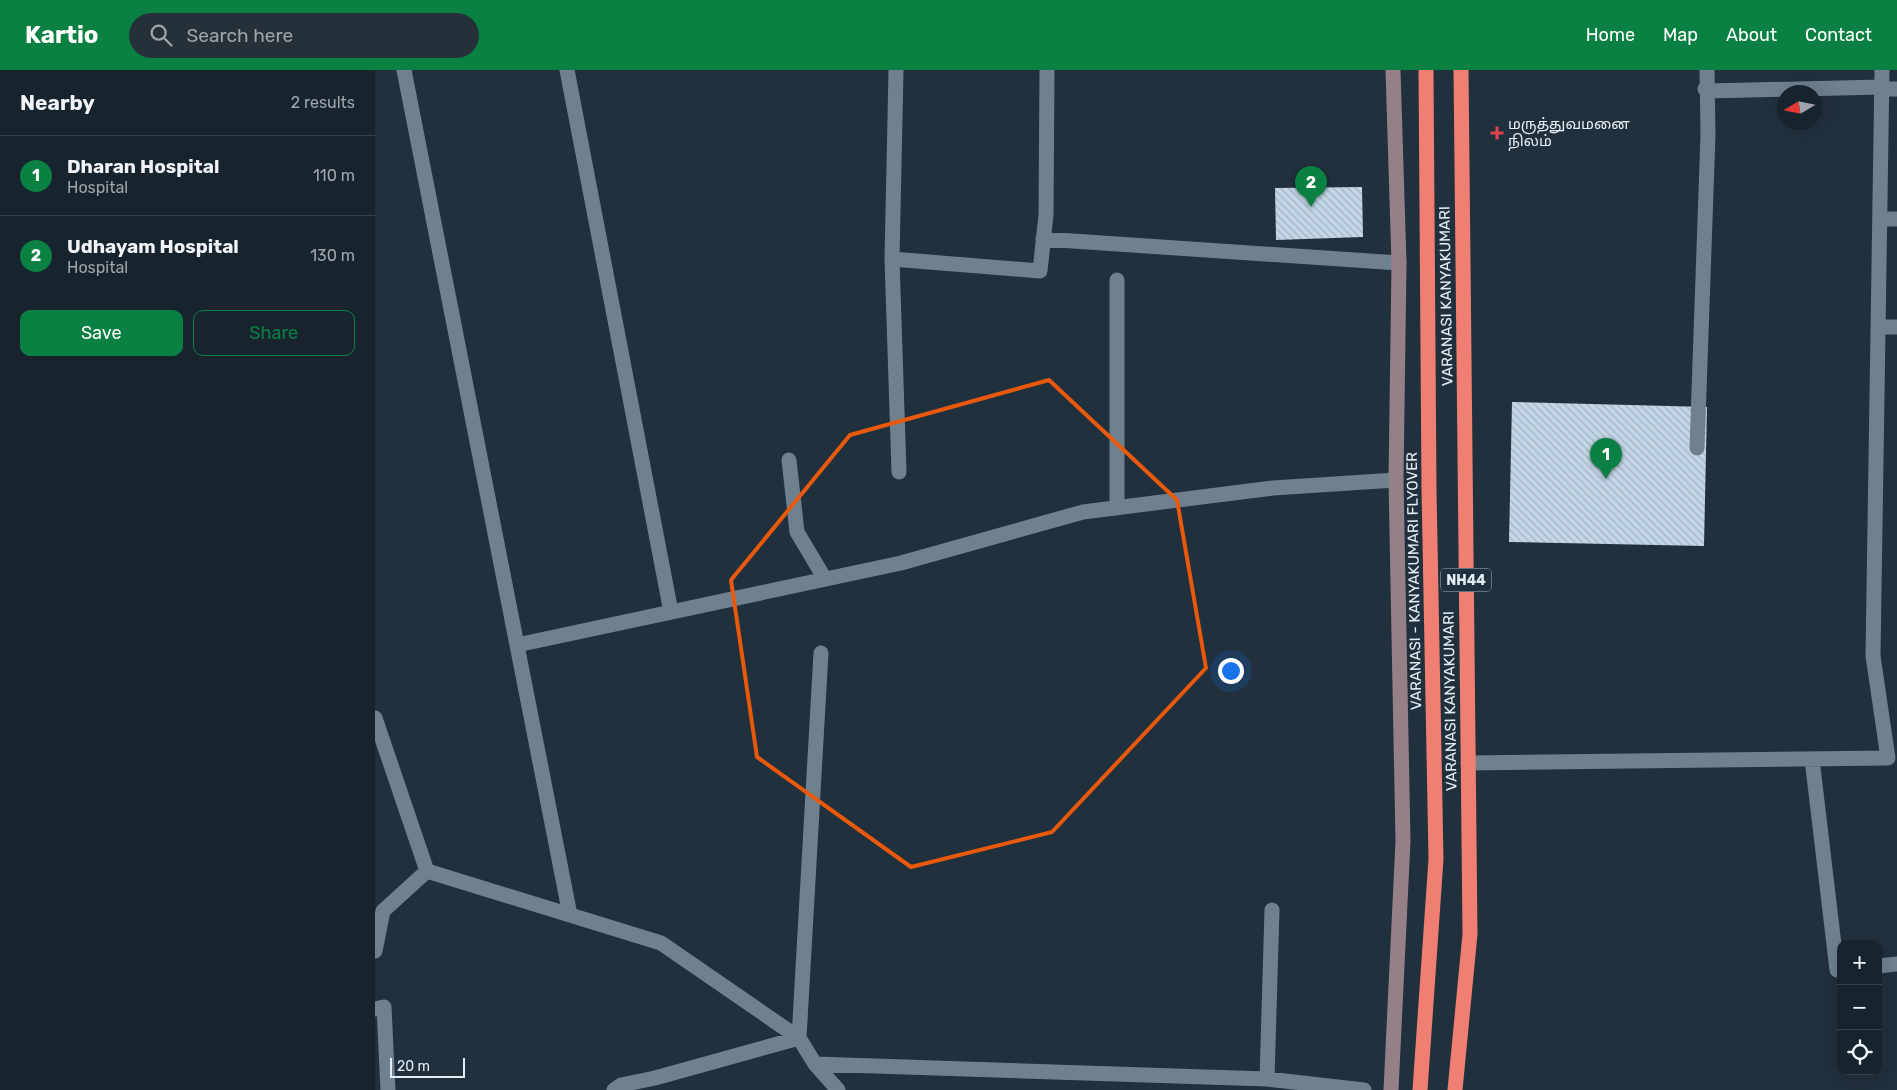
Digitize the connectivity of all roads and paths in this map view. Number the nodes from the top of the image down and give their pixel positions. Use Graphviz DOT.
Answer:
graph roads {
  1 [pos="404,70"];
  2 [pos="567,70"];
  3 [pos="896,70"];
  4 [pos="1047,70"];
  5 [pos="1393,70"];
  6 [pos="1426,70"];
  7 [pos="1461,70"];
  8 [pos="1707,70"];
  9 [pos="1882,70"];
  10 [pos="1889,89"];
  11 [pos="1707,90"];
  12 [pos="1880,219"];
  13 [pos="1897,219"];
  14 [pos="1043,239"];
  15 [pos="892,259"];
  16 [pos="1399,262"];
  17 [pos="1117,280"];
  18 [pos="1897,327"];
  19 [pos="1878,328"];
  20 [pos="1697,448"];
  21 [pos="789,460"];
  22 [pos="899,472"];
  23 [pos="1396,480"];
  24 [pos="1117,508"];
  25 [pos="825,579"];
  26 [pos="671,612"];
  27 [pos="517,645"];
  28 [pos="821,653"];
  29 [pos="375,718"];
  30 [pos="1893,755"];
  31 [pos="1812,759"];
  32 [pos="1468,763"];
  33 [pos="427,871"];
  34 [pos="1272,910"];
  35 [pos="570,915"];
  36 [pos="375,951"];
  37 [pos="1897,964"];
  38 [pos="1882,966"];
  39 [pos="1837,970"];
  40 [pos="375,1009"];
  41 [pos="799,1038"];
  42 [pos="815,1064"];
  43 [pos="1267,1079"];
  44 [pos="388,1090"];
  45 [pos="614,1090"];
  46 [pos="838,1090"];
  47 [pos="1364,1090"];
  48 [pos="1391,1090"];
  49 [pos="1420,1090"];
  50 [pos="1455,1090"];
  1 -- 27 [label="street"];
  2 -- 26 [label="street"];
  3 -- 15 [label="street"];
  4 -- 14 [label="street"];
  5 -- 16 [label="street"];
  6 -- 49 [label="highway, VARANASI - KANYAKUMARI FLYOVER / NH44"];
  7 -- 32 [label="highway, VARANASI KANYAKUMARI / NH44"];
  8 -- 11 [label="street"];
  9 -- 10 [label="street"];
  10 -- 11 [label="street"];
  10 -- 12 [label="street"];
  11 -- 20 [label="street"];
  12 -- 13 [label="street"];
  12 -- 19 [label="street"];
  14 -- 15 [label="street"];
  14 -- 16 [label="street"];
  15 -- 22 [label="street"];
  16 -- 23 [label="street"];
  17 -- 24 [label="street"];
  18 -- 19 [label="street"];
  19 -- 30 [label="street"];
  21 -- 25 [label="street"];
  23 -- 24 [label="street"];
  23 -- 48 [label="street"];
  24 -- 25 [label="street"];
  25 -- 26 [label="street"];
  26 -- 27 [label="street"];
  27 -- 35 [label="street"];
  28 -- 41 [label="street"];
  29 -- 33 [label="street"];
  30 -- 31 [label="street"];
  31 -- 32 [label="street"];
  31 -- 39 [label="street"];
  32 -- 50 [label="highway, VARANASI KANYAKUMARI / NH44"];
  33 -- 35 [label="street"];
  33 -- 36 [label="street"];
  34 -- 43 [label="street"];
  35 -- 41 [label="street"];
  37 -- 38 [label="street"];
  40 -- 44 [label="street"];
  41 -- 42 [label="street"];
  41 -- 45 [label="street"];
  42 -- 43 [label="street"];
  42 -- 46 [label="street"];
  43 -- 47 [label="street"];
}
